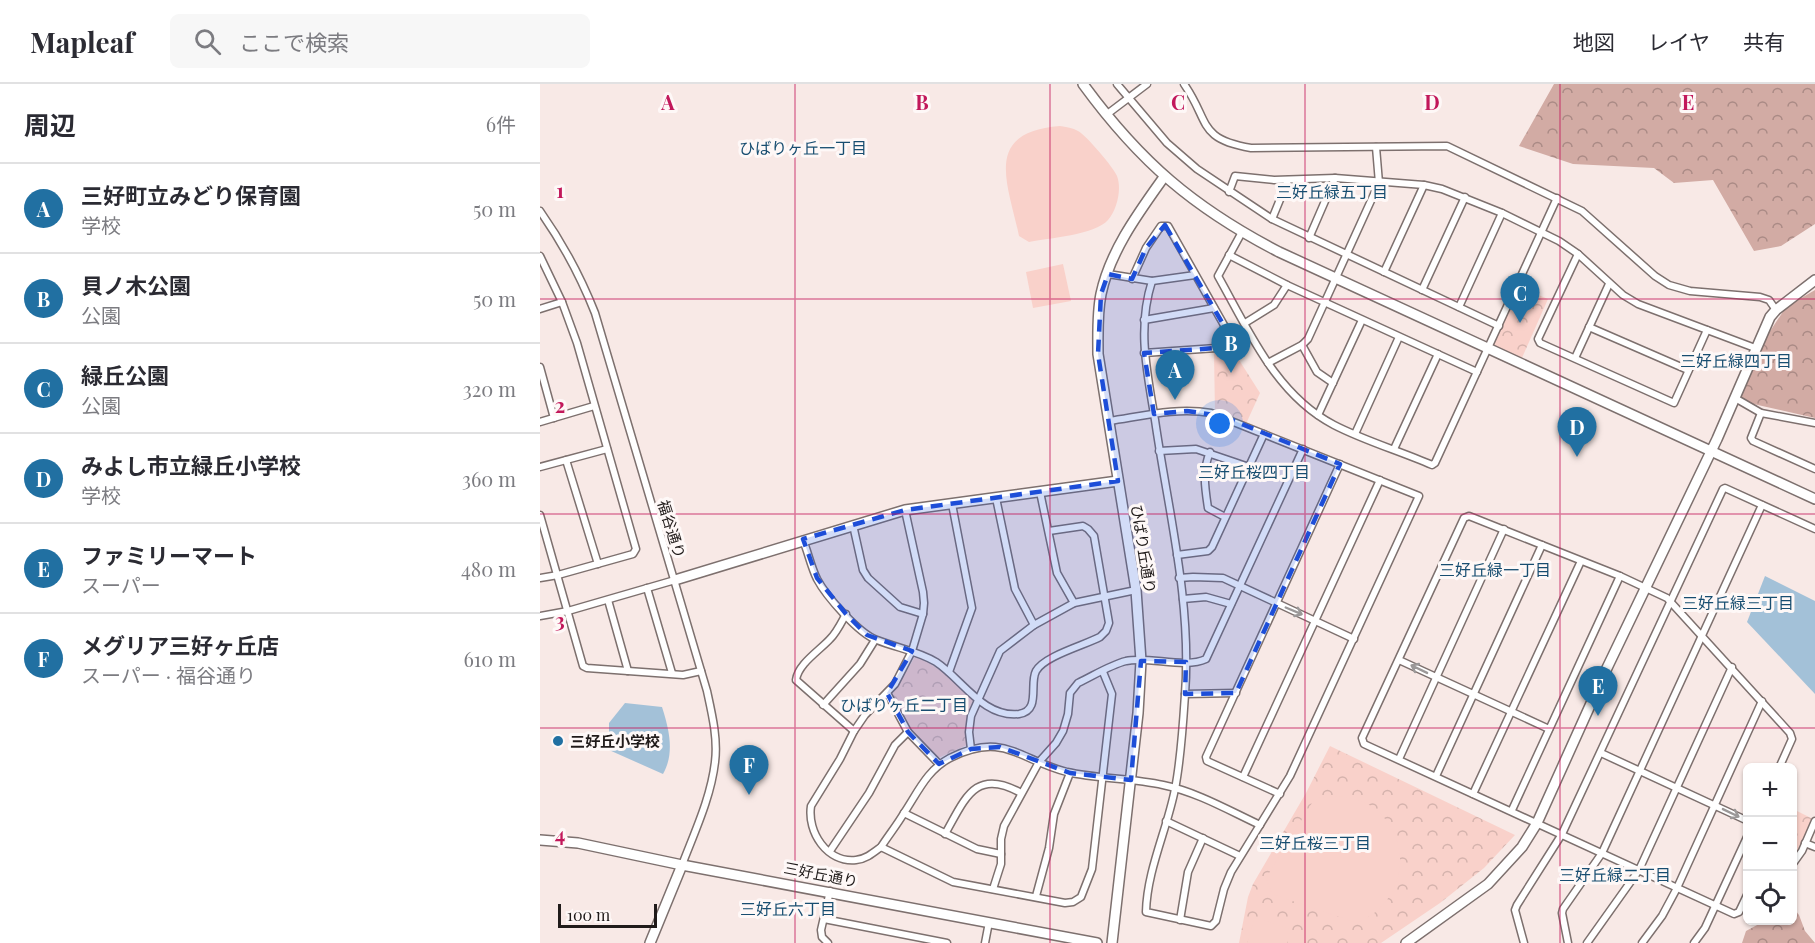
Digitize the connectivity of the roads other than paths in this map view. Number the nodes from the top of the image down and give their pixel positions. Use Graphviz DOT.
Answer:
graph roads {
  1 [pos="1083,84"];
  2 [pos="1117,84"];
  3 [pos="1147,84"];
  4 [pos="1184,84"];
  5 [pos="1127,98"];
  6 [pos="1106,115"];
  7 [pos="1376,147"];
  8 [pos="1164,177"];
  9 [pos="1335,178"];
  10 [pos="1288,180"];
  11 [pos="1379,183"];
  12 [pos="1424,185"];
  13 [pos="1229,192"];
  14 [pos="1465,197"];
  15 [pos="1557,198"];
  16 [pos="540,212"];
  17 [pos="1502,213"];
  18 [pos="1272,219"];
  19 [pos="1242,232"];
  20 [pos="1542,232"];
  21 [pos="1309,238"];
  22 [pos="1578,254"];
  23 [pos="1229,255"];
  24 [pos="1346,255"];
  25 [pos="540,256"];
  26 [pos="543,265"];
  27 [pos="1383,272"];
  28 [pos="1108,274"];
  29 [pos="1195,275"];
  30 [pos="1132,279"];
  31 [pos="1336,279"];
  32 [pos="1815,280"];
  33 [pos="1152,281"];
  34 [pos="1609,284"];
  35 [pos="1287,285"];
  36 [pos="1422,290"];
  37 [pos="562,302"];
  38 [pos="1325,302"];
  39 [pos="1459,307"];
  40 [pos="1214,308"];
  41 [pos="540,309"];
  42 [pos="1776,310"];
  43 [pos="1144,320"];
  44 [pos="1362,320"];
  45 [pos="1245,323"];
  46 [pos="1499,326"];
  47 [pos="1589,327"];
  48 [pos="1707,330"];
  49 [pos="1399,337"];
  50 [pos="1302,345"];
  51 [pos="1755,348"];
  52 [pos="1488,349"];
  53 [pos="1144,353"];
  54 [pos="1438,354"];
  55 [pos="1575,358"];
  56 [pos="1268,363"];
  57 [pos="540,367"];
  58 [pos="1688,370"];
  59 [pos="1477,372"];
  60 [pos="1333,383"];
  61 [pos="1735,398"];
  62 [pos="594,406"];
  63 [pos="1761,413"];
  64 [pos="1154,414"];
  65 [pos="1318,415"];
  66 [pos="554,418"];
  67 [pos="1109,421"];
  68 [pos="540,422"];
  69 [pos="1815,423"];
  70 [pos="1264,434"];
  71 [pos="1355,434"];
  72 [pos="607,449"];
  73 [pos="1303,449"];
  74 [pos="1394,449"];
  75 [pos="1159,451"];
  76 [pos="1711,451"];
  77 [pos="1210,452"];
  78 [pos="566,460"];
  79 [pos="1340,464"];
  80 [pos="540,467"];
  81 [pos="1249,467"];
  82 [pos="1815,469"];
  83 [pos="1380,480"];
  84 [pos="1118,482"];
  85 [pos="1040,492"];
  86 [pos="996,498"];
  87 [pos="1815,499"];
  88 [pos="952,504"];
  89 [pos="1762,505"];
  90 [pos="905,510"];
  91 [pos="540,515"];
  92 [pos="1225,517"];
  93 [pos="853,525"];
  94 [pos="1504,529"];
  95 [pos="1815,529"];
  96 [pos="1049,531"];
  97 [pos="803,539"];
  98 [pos="1542,545"];
  99 [pos="1177,555"];
  100 [pos="1581,561"];
  101 [pos="598,564"];
  102 [pos="558,576"];
  103 [pos="1620,576"];
  104 [pos="540,578"];
  105 [pos="1179,579"];
  106 [pos="675,580"];
  107 [pos="1240,585"];
  108 [pos="647,588"];
  109 [pos="1646,588"];
  110 [pos="1136,590"];
  111 [pos="1105,596"];
  112 [pos="1183,599"];
  113 [pos="608,600"];
  114 [pos="1672,602"];
  115 [pos="1074,603"];
  116 [pos="1231,604"];
  117 [pos="1277,604"];
  118 [pos="568,612"];
  119 [pos="846,614"];
  120 [pos="923,614"];
  121 [pos="540,616"];
  122 [pos="1315,620"];
  123 [pos="1034,625"];
  124 [pos="1702,634"];
  125 [pos="1354,639"];
  126 [pos="875,640"];
  127 [pos="912,651"];
  128 [pos="1399,660"];
  129 [pos="1142,661"];
  130 [pos="1186,662"];
  131 [pos="1732,667"];
  132 [pos="628,671"];
  133 [pos="701,671"];
  134 [pos="949,672"];
  135 [pos="1103,672"];
  136 [pos="672,673"];
  137 [pos="1436,677"];
  138 [pos="887,693"];
  139 [pos="1236,693"];
  140 [pos="1185,694"];
  141 [pos="1474,694"];
  142 [pos="978,700"];
  143 [pos="1762,701"];
  144 [pos="823,705"];
  145 [pos="1512,711"];
  146 [pos="1549,729"];
  147 [pos="854,731"];
  148 [pos="908,732"];
  149 [pos="971,749"];
  150 [pos="1602,753"];
  151 [pos="1399,759"];
  152 [pos="1039,762"];
  153 [pos="1781,763"];
  154 [pos="939,764"];
  155 [pos="1639,771"];
  156 [pos="1070,773"];
  157 [pos="1103,776"];
  158 [pos="1436,776"];
  159 [pos="1243,777"];
  160 [pos="1131,780"];
  161 [pos="1175,788"];
  162 [pos="1677,788"];
  163 [pos="1021,793"];
  164 [pos="1280,794"];
  165 [pos="1473,794"];
  166 [pos="1714,805"];
  167 [pos="1512,810"];
  168 [pos="904,813"];
  169 [pos="1743,819"];
  170 [pos="1166,821"];
  171 [pos="1815,821"];
  172 [pos="1538,823"];
  173 [pos="1260,825"];
  174 [pos="945,834"];
  175 [pos="1562,834"];
  176 [pos="1203,838"];
  177 [pos="540,840"];
  178 [pos="1805,843"];
  179 [pos="1743,846"];
  180 [pos="880,847"];
  181 [pos="1815,847"];
  182 [pos="830,850"];
  183 [pos="1602,853"];
  184 [pos="1001,854"];
  185 [pos="1240,856"];
  186 [pos="1797,857"];
  187 [pos="682,865"];
  188 [pos="1639,870"];
  189 [pos="1677,888"];
  190 [pos="993,889"];
  191 [pos="830,891"];
  192 [pos="1036,896"];
  193 [pos="1743,903"];
  194 [pos="1716,905"];
  195 [pos="824,920"];
  196 [pos="1180,920"];
  197 [pos="989,922"];
  198 [pos="650,943"];
  199 [pos="828,943"];
  200 [pos="947,943"];
  201 [pos="985,943"];
  202 [pos="1096,943"];
  203 [pos="1112,943"];
  204 [pos="1406,943"];
  205 [pos="1524,943"];
  206 [pos="1568,943"];
  207 [pos="1587,943"];
  208 [pos="1641,943"];
  209 [pos="1694,943"];
  1 -- 6 [label="street"];
  2 -- 5 [label="street"];
  3 -- 5 [label="street"];
  4 -- 7 [label="street"];
  5 -- 6 [label="street"];
  5 -- 13 [label="street"];
  6 -- 8 [label="street"];
  7 -- 11 [label="street"];
  7 -- 15 [label="street"];
  8 -- 19 [label="street"];
  8 -- 28 [label="street, ひばり丘通り"];
  9 -- 10 [label="street"];
  9 -- 11 [label="street"];
  9 -- 21 [label="street"];
  10 -- 13 [label="street"];
  10 -- 18 [label="street"];
  11 -- 12 [label="street"];
  11 -- 24 [label="street"];
  12 -- 14 [label="street"];
  12 -- 27 [label="street"];
  13 -- 18 [label="street"];
  14 -- 17 [label="street"];
  14 -- 36 [label="street"];
  15 -- 20 [label="street"];
  15 -- 42 [label="street"];
  16 -- 106 [label="street, 福谷通り"];
  17 -- 20 [label="street"];
  17 -- 39 [label="street"];
  18 -- 21 [label="street"];
  19 -- 23 [label="street"];
  19 -- 31 [label="street"];
  20 -- 22 [label="street"];
  20 -- 46 [label="street"];
  21 -- 24 [label="street"];
  22 -- 34 [label="street"];
  22 -- 55 [label="street"];
  23 -- 35 [label="street"];
  23 -- 45 [label="street"];
  24 -- 27 [label="street"];
  24 -- 31 [label="street"];
  25 -- 26 [label="street"];
  26 -- 37 [label="street"];
  27 -- 36 [label="street"];
  28 -- 30 [label="street"];
  28 -- 67 [label="street, ひばり丘通り"];
  29 -- 30 [label="street"];
  29 -- 33 [label="street"];
  29 -- 40 [label="street"];
  30 -- 33 [label="street"];
  31 -- 38 [label="street"];
  31 -- 52 [label="street"];
  32 -- 42 [label="street"];
  33 -- 43 [label="street"];
  34 -- 47 [label="street"];
  34 -- 48 [label="street"];
  35 -- 38 [label="street"];
  35 -- 45 [label="street"];
  36 -- 39 [label="street"];
  37 -- 41 [label="street"];
  37 -- 62 [label="street"];
  38 -- 44 [label="street"];
  38 -- 50 [label="street"];
  39 -- 46 [label="street"];
  40 -- 43 [label="street"];
  40 -- 53 [label="street"];
  42 -- 51 [label="street"];
  43 -- 53 [label="street"];
  44 -- 49 [label="street"];
  44 -- 60 [label="street"];
  45 -- 56 [label="street"];
  46 -- 52 [label="street"];
  47 -- 55 [label="street"];
  47 -- 58 [label="street"];
  48 -- 51 [label="street"];
  48 -- 58 [label="street"];
  49 -- 54 [label="street"];
  49 -- 71 [label="street"];
  50 -- 56 [label="street"];
  50 -- 60 [label="street"];
  51 -- 61 [label="street"];
  52 -- 59 [label="street"];
  52 -- 76 [label="street"];
  53 -- 64 [label="street"];
  54 -- 59 [label="street"];
  54 -- 74 [label="street"];
  55 -- 58 [label="street"];
  56 -- 65 [label="street"];
  57 -- 66 [label="street"];
  59 -- 74 [label="street"];
  60 -- 65 [label="street"];
  61 -- 63 [label="street"];
  61 -- 76 [label="street"];
  62 -- 66 [label="street"];
  62 -- 72 [label="street"];
  63 -- 69 [label="street"];
  63 -- 82 [label="street"];
  64 -- 67 [label="street"];
  64 -- 70 [label="street"];
  64 -- 75 [label="street"];
  65 -- 71 [label="street"];
  66 -- 68 [label="street"];
  67 -- 84 [label="street, ひばり丘通り"];
  70 -- 73 [label="street"];
  70 -- 81 [label="street"];
  71 -- 74 [label="street"];
  72 -- 78 [label="street"];
  72 -- 101 [label="street"];
  73 -- 79 [label="street"];
  73 -- 107 [label="street"];
  75 -- 77 [label="street"];
  75 -- 99 [label="street"];
  76 -- 87 [label="street"];
  76 -- 109 [label="street"];
  77 -- 81 [label="street"];
  77 -- 92 [label="street"];
  78 -- 80 [label="street"];
  78 -- 101 [label="street"];
  79 -- 83 [label="street"];
  79 -- 117 [label="street"];
  81 -- 92 [label="street"];
  83 -- 122 [label="street"];
  83 -- 125 [label="street"];
  84 -- 85 [label="street"];
  84 -- 110 [label="street, ひばり丘通り"];
  85 -- 86 [label="street"];
  85 -- 96 [label="street"];
  86 -- 88 [label="street"];
  86 -- 123 [label="street"];
  88 -- 90 [label="street"];
  88 -- 134 [label="street"];
  89 -- 95 [label="street"];
  89 -- 114 [label="street"];
  89 -- 124 [label="street"];
  90 -- 93 [label="street"];
  90 -- 120 [label="street"];
  91 -- 102 [label="street"];
  92 -- 99 [label="street"];
  93 -- 97 [label="street"];
  93 -- 120 [label="street"];
  94 -- 98 [label="street"];
  94 -- 128 [label="street"];
  94 -- 137 [label="street"];
  96 -- 111 [label="street"];
  96 -- 115 [label="street"];
  97 -- 106 [label="street"];
  97 -- 119 [label="street"];
  98 -- 100 [label="street"];
  98 -- 141 [label="street"];
  99 -- 105 [label="street"];
  100 -- 103 [label="street"];
  100 -- 145 [label="street"];
  101 -- 102 [label="street"];
  102 -- 104 [label="street"];
  102 -- 118 [label="street"];
  103 -- 109 [label="street"];
  103 -- 146 [label="street"];
  105 -- 107 [label="street"];
  105 -- 112 [label="street"];
  106 -- 108 [label="street"];
  106 -- 133 [label="street, 福谷通り"];
  107 -- 116 [label="street"];
  107 -- 117 [label="street"];
  108 -- 113 [label="street"];
  108 -- 136 [label="street"];
  109 -- 114 [label="street"];
  109 -- 172 [label="street"];
  110 -- 111 [label="street"];
  110 -- 129 [label="street, ひばり丘通り"];
  111 -- 115 [label="street"];
  111 -- 142 [label="street"];
  112 -- 116 [label="street"];
  112 -- 130 [label="street"];
  113 -- 118 [label="street"];
  113 -- 132 [label="street"];
  114 -- 124 [label="street"];
  114 -- 150 [label="street"];
  115 -- 123 [label="street"];
  116 -- 130 [label="street"];
  117 -- 122 [label="street, one-way"];
  117 -- 139 [label="street"];
  118 -- 121 [label="street"];
  118 -- 132 [label="street"];
  119 -- 126 [label="street"];
  119 -- 144 [label="street"];
  120 -- 127 [label="street"];
  122 -- 125 [label="street"];
  122 -- 159 [label="street"];
  123 -- 142 [label="street"];
  124 -- 131 [label="street"];
  124 -- 155 [label="street"];
  125 -- 164 [label="street"];
  126 -- 127 [label="street"];
  126 -- 144 [label="street"];
  127 -- 134 [label="street"];
  127 -- 138 [label="street"];
  137 -- 128 [label="street, one-way"];
  128 -- 151 [label="street"];
  129 -- 130 [label="street"];
  129 -- 135 [label="street"];
  129 -- 160 [label="street, ひばり丘通り"];
  130 -- 140 [label="street"];
  131 -- 143 [label="street"];
  131 -- 162 [label="street"];
  132 -- 136 [label="street"];
  133 -- 136 [label="street"];
  133 -- 187 [label="street, 福谷通り"];
  134 -- 142 [label="street"];
  135 -- 152 [label="street"];
  135 -- 157 [label="street"];
  137 -- 141 [label="street"];
  137 -- 151 [label="street"];
  138 -- 147 [label="street"];
  138 -- 148 [label="street"];
  139 -- 140 [label="street"];
  139 -- 159 [label="street"];
  140 -- 161 [label="street"];
  141 -- 145 [label="street"];
  141 -- 158 [label="street"];
  142 -- 149 [label="street"];
  143 -- 153 [label="street"];
  143 -- 166 [label="street"];
  144 -- 147 [label="street"];
  145 -- 146 [label="street"];
  145 -- 165 [label="street"];
  146 -- 167 [label="street"];
  147 -- 182 [label="street"];
  148 -- 154 [label="street"];
  148 -- 182 [label="street"];
  149 -- 152 [label="street"];
  149 -- 154 [label="street"];
  150 -- 155 [label="street"];
  150 -- 175 [label="street"];
  151 -- 158 [label="street"];
  152 -- 156 [label="street"];
  152 -- 163 [label="street"];
  154 -- 168 [label="street"];
  155 -- 162 [label="street"];
  155 -- 183 [label="street"];
  156 -- 157 [label="street"];
  156 -- 192 [label="street"];
  157 -- 160 [label="street"];
  157 -- 192 [label="street"];
  158 -- 165 [label="street"];
  159 -- 164 [label="street"];
  160 -- 161 [label="street"];
  160 -- 203 [label="street, ひばり丘通り"];
  161 -- 170 [label="street"];
  161 -- 173 [label="street"];
  162 -- 166 [label="street"];
  162 -- 188 [label="street"];
  163 -- 174 [label="street"];
  163 -- 184 [label="street"];
  164 -- 173 [label="street"];
  165 -- 167 [label="street"];
  166 -- 169 [label="street, one-way"];
  166 -- 189 [label="street"];
  167 -- 172 [label="street"];
  168 -- 174 [label="street"];
  168 -- 180 [label="street"];
  170 -- 176 [label="street"];
  170 -- 196 [label="street"];
  171 -- 178 [label="street"];
  172 -- 175 [label="street"];
  172 -- 204 [label="street"];
  173 -- 185 [label="street"];
  174 -- 184 [label="street"];
  175 -- 183 [label="street"];
  175 -- 205 [label="street"];
  176 -- 185 [label="street"];
  176 -- 196 [label="street"];
  177 -- 187 [label="street, 三好丘通り"];
  178 -- 181 [label="street"];
  178 -- 186 [label="street"];
  179 -- 194 [label="street"];
  180 -- 182 [label="street"];
  180 -- 190 [label="street"];
  183 -- 188 [label="street"];
  183 -- 206 [label="street"];
  184 -- 190 [label="street"];
  185 -- 196 [label="street"];
  187 -- 191 [label="street, 三好丘通り"];
  187 -- 198 [label="street"];
  188 -- 189 [label="street"];
  188 -- 207 [label="street"];
  189 -- 194 [label="street"];
  189 -- 208 [label="street"];
  190 -- 192 [label="street"];
  191 -- 195 [label="street"];
  191 -- 197 [label="street, 三好丘通り"];
  193 -- 194 [label="street"];
  194 -- 209 [label="street"];
  195 -- 199 [label="street"];
  195 -- 200 [label="street"];
  197 -- 201 [label="street"];
  197 -- 202 [label="street, 三好丘通り"];
}
